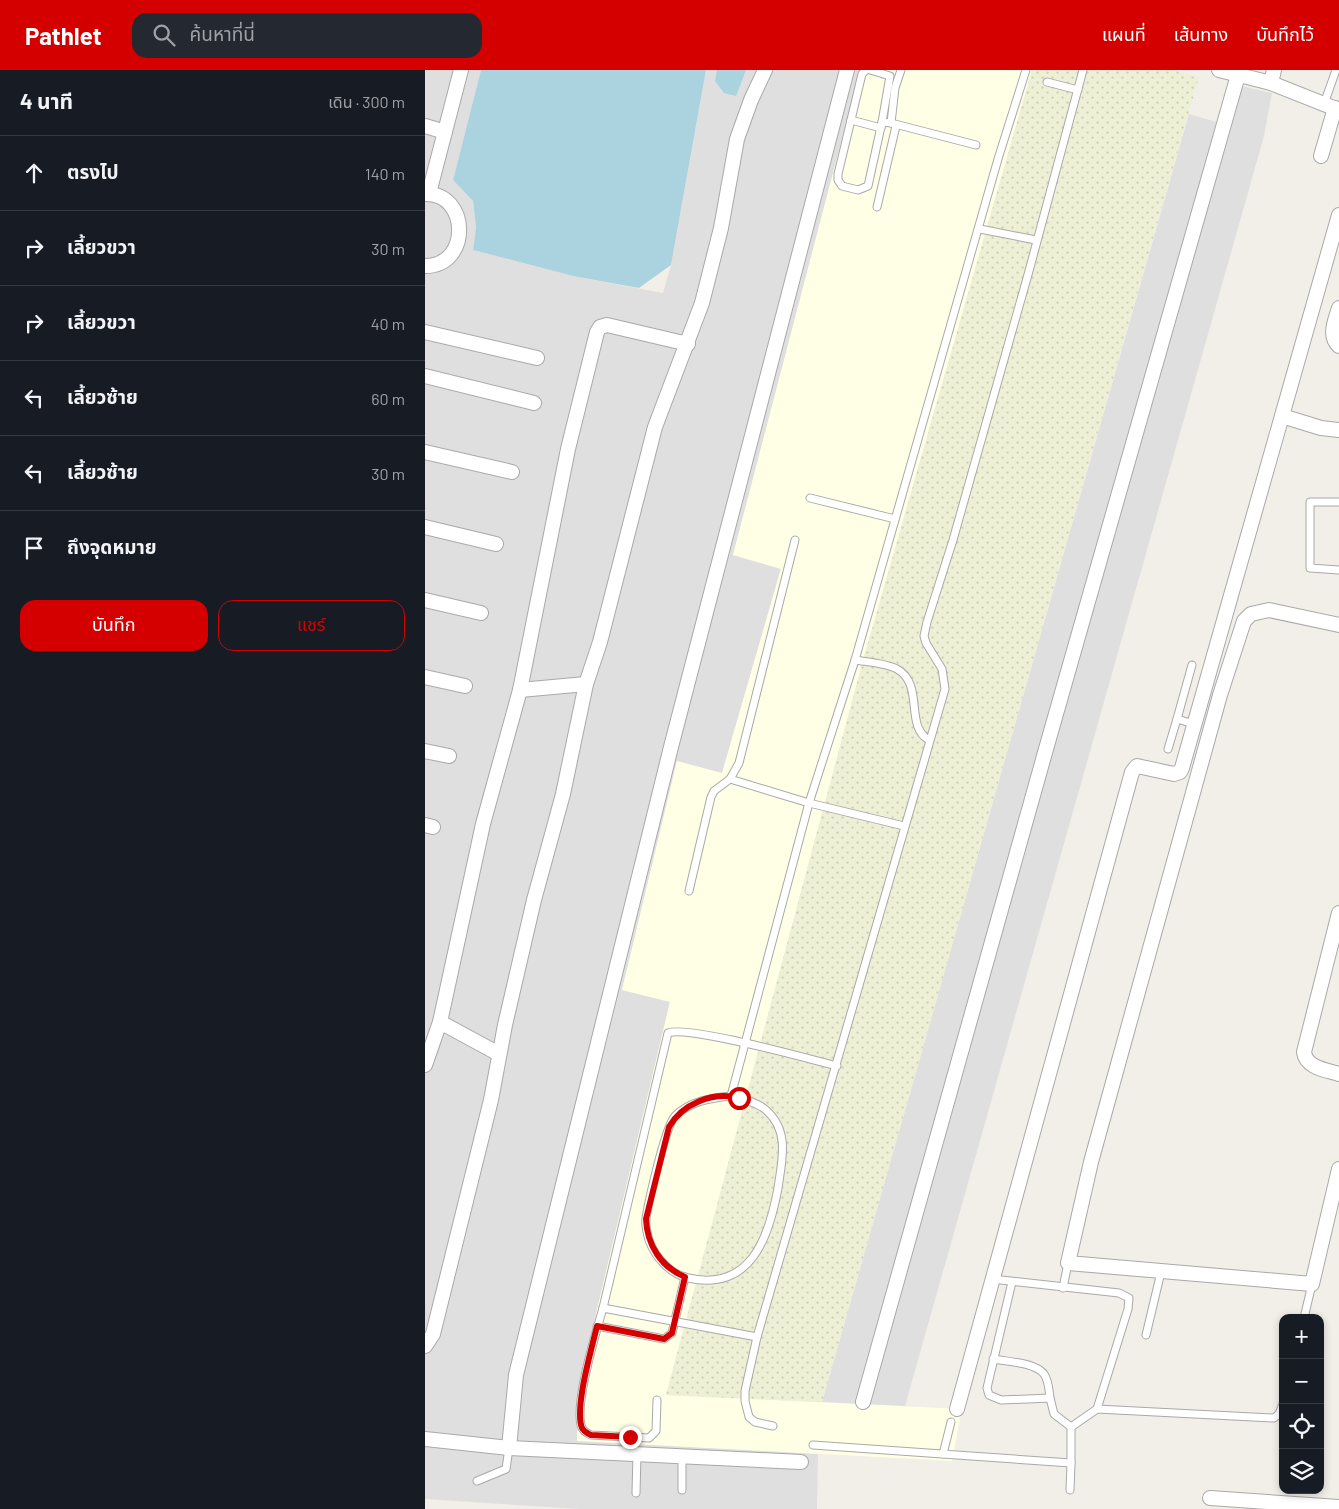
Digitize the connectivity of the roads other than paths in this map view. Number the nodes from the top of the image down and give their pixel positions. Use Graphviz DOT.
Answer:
graph roads {
  1 [pos="461,70"];
  2 [pos="765,70"];
  3 [pos="847,70"];
  4 [pos="866,70"];
  5 [pos="870,70"];
  6 [pos="901,70"];
  7 [pos="1026,70"];
  8 [pos="1083,70"];
  9 [pos="1219,70"];
  10 [pos="1336,70"];
  11 [pos="1238,75"];
  12 [pos="1272,77"];
  13 [pos="1047,82"];
  14 [pos="1079,90"];
  15 [pos="1333,107"];
  16 [pos="851,120"];
  17 [pos="894,124"];
  18 [pos="881,125"];
  19 [pos="425,126"];
  20 [pos="445,132"];
  21 [pos="976,145"];
  22 [pos="1321,156"];
  23 [pos="427,193"];
  24 [pos="877,207"];
  25 [pos="1339,214"];
  26 [pos="979,229"];
  27 [pos="1036,240"];
  28 [pos="425,266"];
  29 [pos="1339,308"];
  30 [pos="425,332"];
  31 [pos="688,344"];
  32 [pos="1339,346"];
  33 [pos="537,358"];
  34 [pos="425,376"];
  35 [pos="534,403"];
  36 [pos="1282,416"];
  37 [pos="1339,430"];
  38 [pos="425,452"];
  39 [pos="512,472"];
  40 [pos="810,498"];
  41 [pos="1339,502"];
  42 [pos="895,519"];
  43 [pos="425,527"];
  44 [pos="795,540"];
  45 [pos="496,544"];
  46 [pos="1339,570"];
  47 [pos="425,600"];
  48 [pos="481,614"];
  49 [pos="1339,625"];
  50 [pos="855,660"];
  51 [pos="1192,665"];
  52 [pos="425,677"];
  53 [pos="586,684"];
  54 [pos="465,686"];
  55 [pos="520,690"];
  56 [pos="1177,719"];
  57 [pos="1194,724"];
  58 [pos="929,740"];
  59 [pos="1168,749"];
  60 [pos="425,751"];
  61 [pos="449,756"];
  62 [pos="730,779"];
  63 [pos="809,803"];
  64 [pos="904,826"];
  65 [pos="689,891"];
  66 [pos="1339,913"];
  67 [pos="440,1022"];
  68 [pos="745,1043"];
  69 [pos="499,1054"];
  70 [pos="425,1065"];
  71 [pos="837,1066"];
  72 [pos="1339,1074"];
  73 [pos="731,1096"];
  74 [pos="1339,1168"];
  75 [pos="1068,1263"];
  76 [pos="1161,1272"];
  77 [pos="685,1277"];
  78 [pos="992,1279"];
  79 [pos="1012,1282"];
  80 [pos="1312,1284"];
  81 [pos="1063,1288"];
  82 [pos="603,1308"];
  83 [pos="1305,1314"];
  84 [pos="675,1321"];
  85 [pos="597,1326"];
  86 [pos="1145,1335"];
  87 [pos="757,1337"];
  88 [pos="425,1346"];
  89 [pos="993,1359"];
  90 [pos="1050,1398"];
  91 [pos="657,1400"];
  92 [pos="863,1402"];
  93 [pos="1097,1409"];
  94 [pos="1279,1414"];
  95 [pos="954,1415"];
  96 [pos="773,1426"];
  97 [pos="1071,1427"];
  98 [pos="425,1439"];
  99 [pos="813,1444"];
  100 [pos="509,1448"];
  101 [pos="637,1454"];
  102 [pos="943,1454"];
  103 [pos="682,1456"];
  104 [pos="801,1462"];
  105 [pos="1071,1463"];
  106 [pos="477,1481"];
  107 [pos="682,1490"];
  108 [pos="1070,1490"];
  109 [pos="636,1492"];
  110 [pos="1210,1498"];
  111 [pos="1339,1507"];
  1 -- 20 [label="street"];
  2 -- 31 [label="street"];
  3 -- 100 [label="street"];
  4 -- 16 [label="lane"];
  5 -- 18 [label="lane"];
  6 -- 17 [label="lane"];
  7 -- 26 [label="lane"];
  8 -- 14 [label="lane"];
  9 -- 11 [label="street"];
  10 -- 15 [label="lane"];
  11 -- 12 [label="street"];
  11 -- 92 [label="street"];
  12 -- 15 [label="street"];
  13 -- 14 [label="lane"];
  14 -- 27 [label="lane"];
  15 -- 22 [label="street"];
  16 -- 18 [label="lane"];
  16 -- 18 [label="lane"];
  17 -- 18 [label="lane"];
  17 -- 21 [label="lane"];
  17 -- 24 [label="lane"];
  19 -- 20 [label="street"];
  20 -- 23 [label="street"];
  23 -- 28 [label="street"];
  25 -- 36 [label="street"];
  26 -- 27 [label="lane"];
  26 -- 42 [label="lane"];
  27 -- 58 [label="lane"];
  29 -- 32 [label="street"];
  30 -- 33 [label="street"];
  31 -- 53 [label="street"];
  31 -- 55 [label="street"];
  34 -- 35 [label="street"];
  36 -- 37 [label="street"];
  36 -- 57 [label="street"];
  38 -- 39 [label="street"];
  40 -- 42 [label="lane"];
  41 -- 46 [label="lane"];
  42 -- 50 [label="lane"];
  43 -- 45 [label="street"];
  44 -- 62 [label="lane"];
  47 -- 48 [label="street"];
  49 -- 75 [label="street"];
  50 -- 58 [label="lane"];
  50 -- 63 [label="lane"];
  51 -- 56 [label="lane"];
  52 -- 54 [label="street"];
  53 -- 55 [label="street"];
  53 -- 69 [label="street"];
  55 -- 67 [label="street"];
  56 -- 57 [label="lane"];
  56 -- 59 [label="lane"];
  57 -- 78 [label="street"];
  58 -- 64 [label="lane"];
  60 -- 61 [label="street"];
  62 -- 63 [label="lane"];
  62 -- 65 [label="lane"];
  63 -- 64 [label="lane"];
  63 -- 68 [label="lane"];
  64 -- 71 [label="lane"];
  66 -- 72 [label="street"];
  67 -- 69 [label="street"];
  67 -- 70 [label="street"];
  68 -- 71 [label="lane"];
  68 -- 73 [label="lane"];
  68 -- 82 [label="lane"];
  69 -- 88 [label="street"];
  71 -- 87 [label="lane"];
  73 -- 77 [label="lane"];
  73 -- 77 [label="lane"];
  74 -- 80 [label="street"];
  75 -- 76 [label="street"];
  75 -- 81 [label="lane"];
  76 -- 80 [label="street"];
  76 -- 86 [label="lane"];
  77 -- 84 [label="lane"];
  78 -- 79 [label="lane"];
  78 -- 95 [label="street"];
  79 -- 81 [label="lane"];
  79 -- 89 [label="lane"];
  80 -- 83 [label="lane"];
  81 -- 93 [label="lane"];
  82 -- 84 [label="lane"];
  82 -- 85 [label="lane"];
  84 -- 85 [label="lane"];
  84 -- 87 [label="lane"];
  85 -- 91 [label="lane"];
  87 -- 96 [label="lane"];
  89 -- 90 [label="lane"];
  89 -- 90 [label="lane"];
  90 -- 97 [label="lane"];
  93 -- 94 [label="lane"];
  93 -- 97 [label="lane"];
  95 -- 102 [label="lane"];
  97 -- 105 [label="lane"];
  98 -- 100 [label="street"];
  99 -- 102 [label="lane"];
  100 -- 101 [label="street"];
  100 -- 106 [label="lane"];
  101 -- 103 [label="street"];
  101 -- 109 [label="lane"];
  102 -- 105 [label="lane"];
  103 -- 104 [label="street"];
  103 -- 107 [label="lane"];
  105 -- 108 [label="lane"];
  110 -- 111 [label="street"];
}
